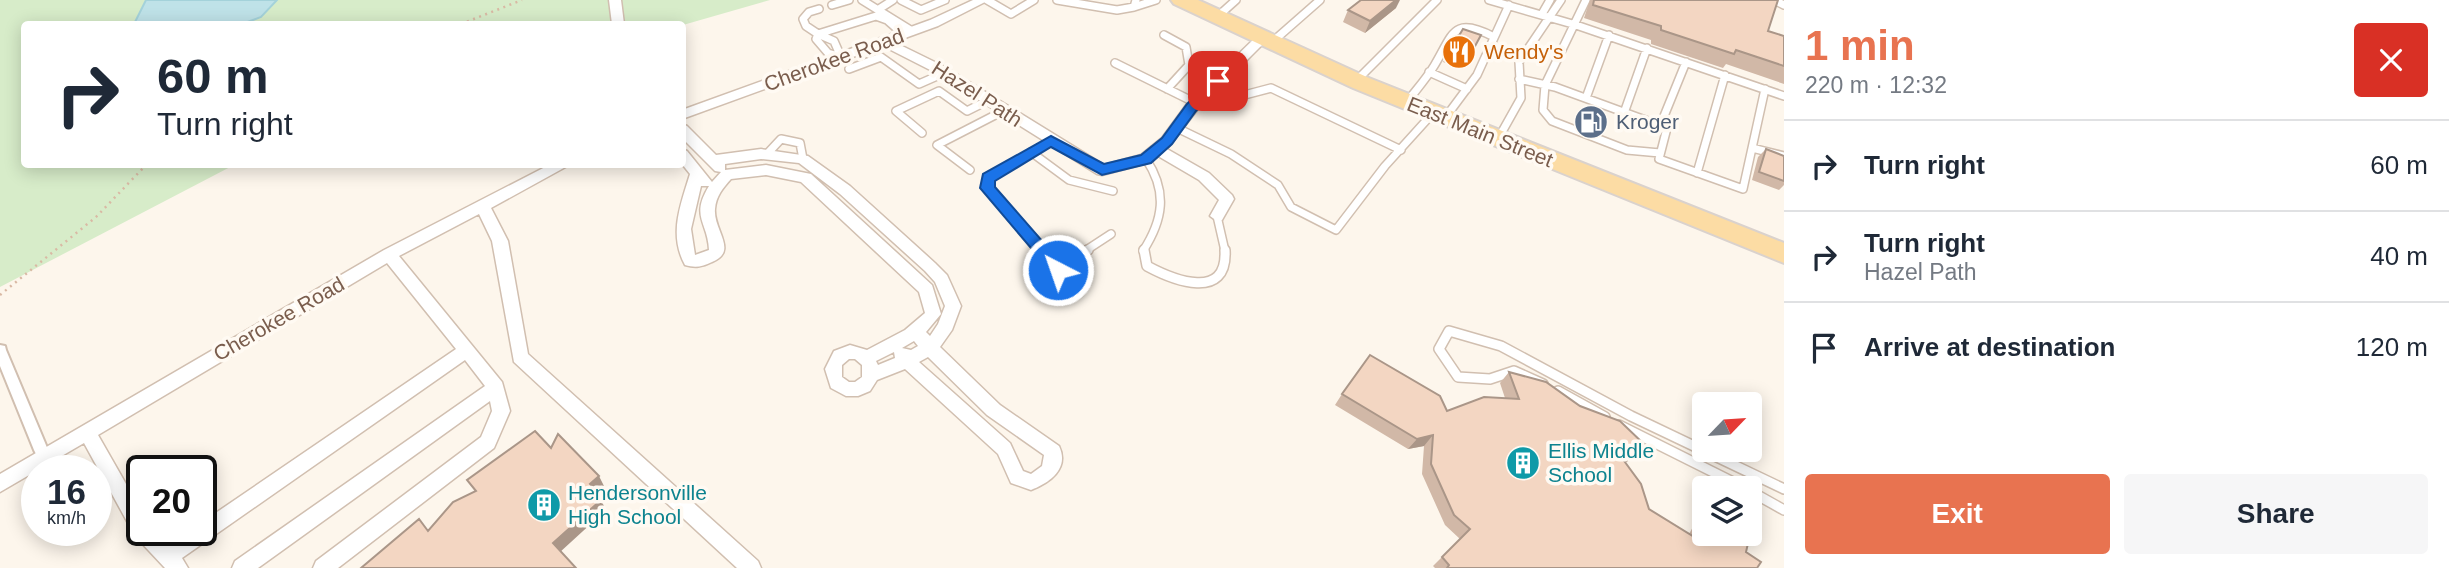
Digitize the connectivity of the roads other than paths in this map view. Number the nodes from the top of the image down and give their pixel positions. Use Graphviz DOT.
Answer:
graph roads {
  1 [pos="615,0"];
  2 [pos="849,0"];
  3 [pos="862,0"];
  4 [pos="893,0"];
  5 [pos="901,0"];
  6 [pos="945,0"];
  7 [pos="985,0"];
  8 [pos="1034,0"];
  9 [pos="1057,0"];
  10 [pos="1156,0"];
  11 [pos="1181,0"];
  12 [pos="1236,0"];
  13 [pos="1320,0"];
  14 [pos="1437,0"];
  15 [pos="1489,0"];
  16 [pos="1550,0"];
  17 [pos="1561,0"];
  18 [pos="1586,0"];
  19 [pos="1774,0"];
  20 [pos="1135,3"];
  21 [pos="832,5"];
  22 [pos="1509,5"];
  23 [pos="1784,5"];
  24 [pos="818,9"];
  25 [pos="879,9"];
  26 [pos="1542,14"];
  27 [pos="1217,17"];
  28 [pos="1550,17"];
  29 [pos="618,21"];
  30 [pos="1576,25"];
  31 [pos="908,33"];
  32 [pos="818,34"];
  33 [pos="1164,35"];
  34 [pos="1609,36"];
  35 [pos="1494,37"];
  36 [pos="1266,41"];
  37 [pos="884,42"];
  38 [pos="1647,48"];
  39 [pos="1686,62"];
  40 [pos="845,63"];
  41 [pos="1115,63"];
  42 [pos="1429,72"];
  43 [pos="944,73"];
  44 [pos="1725,75"];
  45 [pos="1519,79"];
  46 [pos="1356,81"];
  47 [pos="1545,85"];
  48 [pos="1167,89"];
  49 [pos="1467,89"];
  50 [pos="1765,89"];
  51 [pos="1784,96"];
  52 [pos="1586,98"];
  53 [pos="987,101"];
  54 [pos="1198,101"];
  55 [pos="1407,102"];
  56 [pos="1003,111"];
  57 [pos="1624,113"];
  58 [pos="686,114"];
  59 [pos="1439,115"];
  60 [pos="1660,126"];
  61 [pos="1177,128"];
  62 [pos="686,132"];
  63 [pos="922,133"];
  64 [pos="1498,139"];
  65 [pos="1051,141"];
  66 [pos="1752,148"];
  67 [pos="1401,150"];
  68 [pos="1031,152"];
  69 [pos="1660,153"];
  70 [pos="1152,154"];
  71 [pos="1784,156"];
  72 [pos="686,159"];
  73 [pos="714,160"];
  74 [pos="803,165"];
  75 [pos="556,168"];
  76 [pos="970,170"];
  77 [pos="1697,173"];
  78 [pos="697,174"];
  79 [pos="726,175"];
  80 [pos="713,188"];
  81 [pos="1113,191"];
  82 [pos="851,196"];
  83 [pos="482,206"];
  84 [pos="838,206"];
  85 [pos="1217,216"];
  86 [pos="1111,234"];
  87 [pos="907,246"];
  88 [pos="1784,253"];
  89 [pos="389,254"];
  90 [pos="894,257"];
  91 [pos="916,332"];
  92 [pos="893,344"];
  93 [pos="930,348"];
  94 [pos="0,350"];
  95 [pos="467,350"];
  96 [pos="907,361"];
  97 [pos="496,387"];
  98 [pos="87,432"];
  99 [pos="41,450"];
  100 [pos="1722,476"];
  101 [pos="1757,476"];
  102 [pos="1762,478"];
  103 [pos="0,484"];
  104 [pos="1784,489"];
  105 [pos="1762,498"];
  106 [pos="126,501"];
  107 [pos="1784,510"];
  108 [pos="157,546"];
  109 [pos="173,563"];
  110 [pos="242,568"];
  111 [pos="323,568"];
  112 [pos="751,568"];
  1 -- 29 [label="street"];
  2 -- 21 [label="lane"];
  3 -- 25 [label="lane"];
  4 -- 25 [label="lane"];
  5 -- 6 [label="lane"];
  7 -- 8 [label="lane"];
  7 -- 31 [label="street, Cherokee Road"];
  9 -- 20 [label="lane"];
  10 -- 20 [label="lane"];
  11 -- 27 [label="main road, East Main Street"];
  12 -- 27 [label="lane"];
  13 -- 36 [label="lane"];
  14 -- 46 [label="lane"];
  15 -- 22 [label="lane"];
  16 -- 26 [label="lane"];
  17 -- 28 [label="lane"];
  18 -- 30 [label="lane"];
  19 -- 23 [label="lane"];
  22 -- 26 [label="lane"];
  22 -- 35 [label="lane"];
  24 -- 32 [label="lane"];
  25 -- 31 [label="lane"];
  26 -- 28 [label="lane"];
  27 -- 36 [label="main road, East Main Street"];
  28 -- 30 [label="lane"];
  28 -- 45 [label="lane"];
  30 -- 34 [label="lane"];
  30 -- 47 [label="lane"];
  31 -- 32 [label="lane"];
  31 -- 37 [label="street, Cherokee Road"];
  32 -- 40 [label="lane"];
  32 -- 40 [label="lane"];
  33 -- 48 [label="lane"];
  34 -- 38 [label="lane"];
  34 -- 52 [label="lane"];
  35 -- 42 [label="lane"];
  35 -- 49 [label="lane"];
  36 -- 46 [label="main road, East Main Street"];
  36 -- 54 [label="street"];
  37 -- 40 [label="street, Cherokee Road"];
  37 -- 43 [label="street, Hazel Path"];
  38 -- 39 [label="lane"];
  38 -- 57 [label="lane"];
  39 -- 44 [label="lane"];
  39 -- 60 [label="lane"];
  40 -- 43 [label="lane"];
  40 -- 58 [label="street, Cherokee Road"];
  41 -- 48 [label="lane"];
  42 -- 49 [label="lane"];
  42 -- 55 [label="lane"];
  43 -- 53 [label="street, Hazel Path"];
  44 -- 50 [label="lane"];
  44 -- 77 [label="lane"];
  45 -- 47 [label="lane"];
  45 -- 64 [label="lane"];
  46 -- 55 [label="main road, East Main Street"];
  47 -- 52 [label="lane"];
  47 -- 69 [label="lane"];
  48 -- 54 [label="lane"];
  49 -- 59 [label="lane"];
  50 -- 51 [label="lane"];
  50 -- 66 [label="lane"];
  52 -- 57 [label="lane"];
  53 -- 56 [label="street, Hazel Path"];
  53 -- 63 [label="lane"];
  54 -- 61 [label="street"];
  54 -- 67 [label="lane"];
  55 -- 59 [label="main road, East Main Street"];
  56 -- 65 [label="street, Hazel Path"];
  56 -- 76 [label="lane"];
  57 -- 60 [label="lane"];
  59 -- 64 [label="main road, East Main Street"];
  59 -- 67 [label="lane"];
  60 -- 69 [label="lane"];
  61 -- 67 [label="lane"];
  61 -- 70 [label="street"];
  62 -- 73 [label="street"];
  64 -- 88 [label="main road, East Main Street"];
  65 -- 68 [label="lane"];
  65 -- 70 [label="street, Hazel Path"];
  66 -- 71 [label="lane"];
  66 -- 77 [label="lane"];
  68 -- 81 [label="lane"];
  68 -- 86 [label="lane"];
  69 -- 77 [label="lane"];
  70 -- 85 [label="street"];
  70 -- 85 [label="lane"];
  72 -- 78 [label="street"];
  73 -- 74 [label="street"];
  73 -- 79 [label="street"];
  74 -- 79 [label="street"];
  74 -- 82 [label="street"];
  74 -- 84 [label="street"];
  75 -- 83 [label="street, Cherokee Road"];
  78 -- 80 [label="street"];
  78 -- 80 [label="street"];
  79 -- 80 [label="street"];
  82 -- 84 [label="street"];
  82 -- 87 [label="street"];
  83 -- 89 [label="street, Cherokee Road"];
  83 -- 112 [label="street"];
  84 -- 90 [label="street"];
  87 -- 90 [label="street"];
  87 -- 93 [label="street"];
  89 -- 95 [label="street"];
  89 -- 98 [label="street, Cherokee Road"];
  90 -- 91 [label="street"];
  91 -- 92 [label="street"];
  91 -- 93 [label="street"];
  92 -- 96 [label="street"];
  92 -- 96 [label="street"];
  93 -- 96 [label="street"];
  93 -- 96 [label="street"];
  94 -- 99 [label="street"];
  95 -- 97 [label="street"];
  95 -- 109 [label="street"];
  97 -- 110 [label="street"];
  97 -- 111 [label="street"];
  98 -- 103 [label="street, Cherokee Road"];
  98 -- 106 [label="street"];
  100 -- 101 [label="lane"];
  102 -- 104 [label="lane"];
  105 -- 107 [label="lane"];
  108 -- 109 [label="street"];
}
